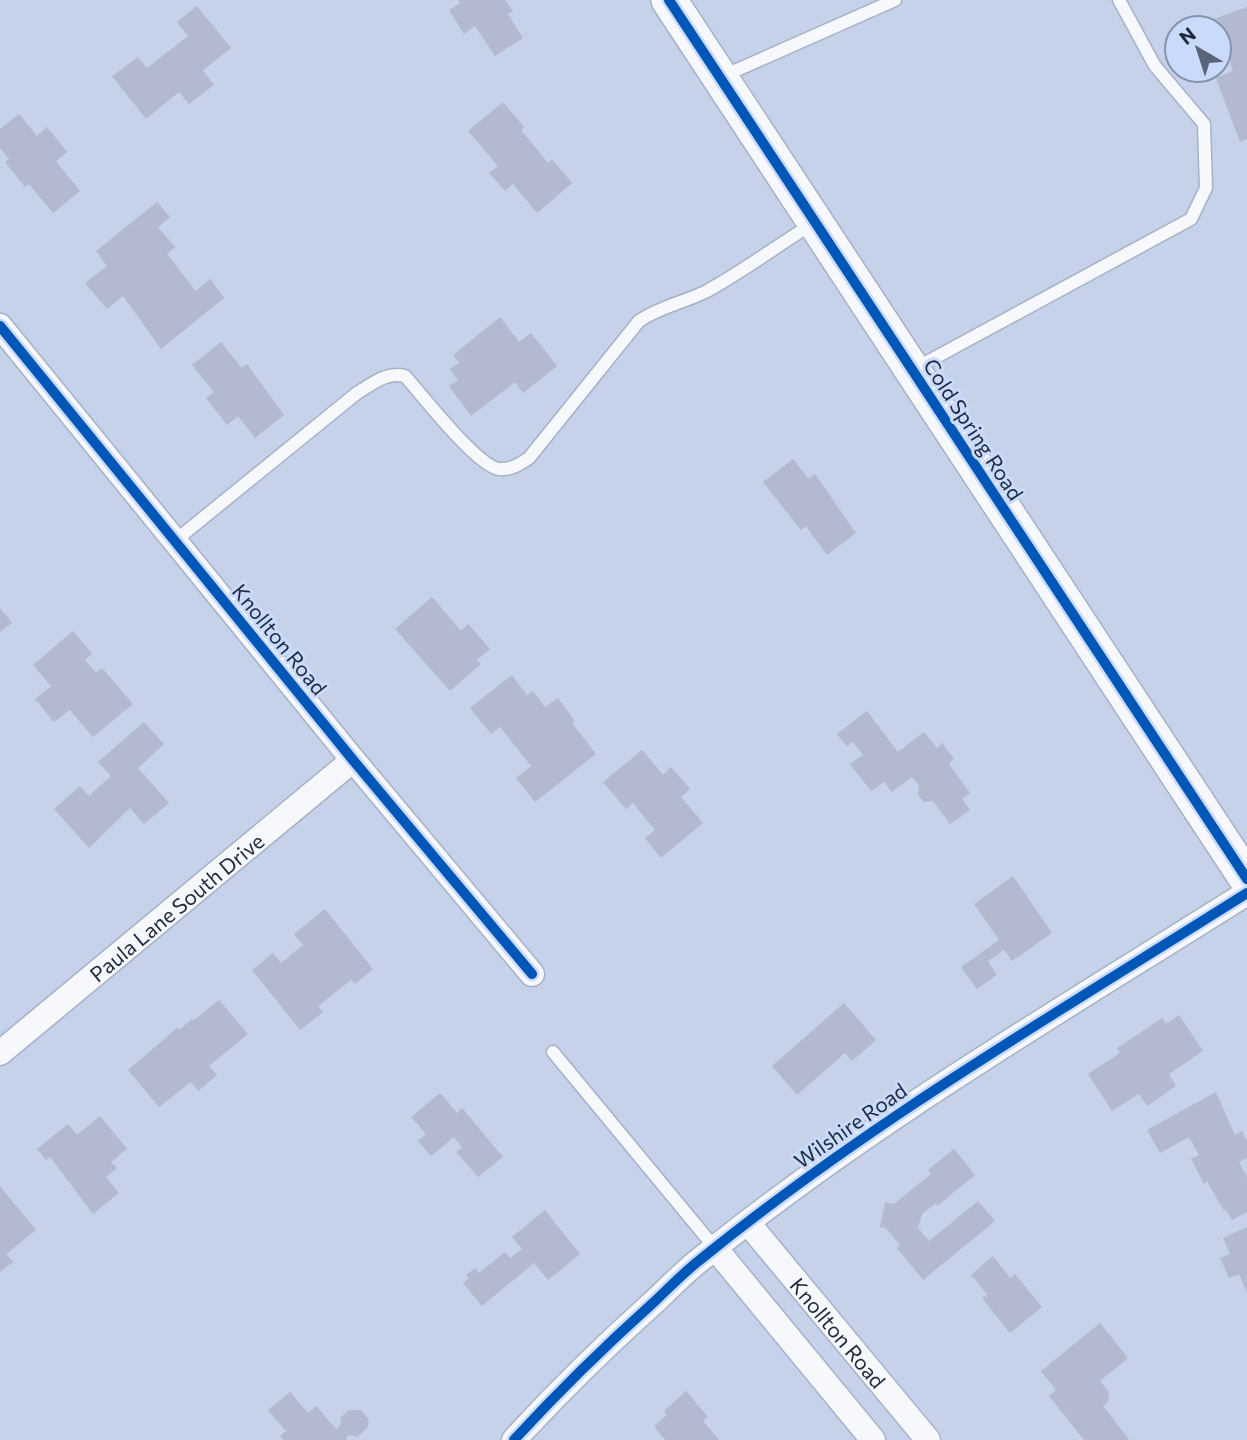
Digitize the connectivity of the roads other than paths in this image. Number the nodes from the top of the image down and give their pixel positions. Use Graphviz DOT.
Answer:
graph roads {
  1 [pos="669,0"];
  2 [pos="895,0"];
  3 [pos="1119,0"];
  4 [pos="721,77"];
  5 [pos="815,222"];
  6 [pos="0,326"];
  7 [pos="913,370"];
  8 [pos="176,540"];
  9 [pos="353,760"];
  10 [pos="1247,879"];
  11 [pos="1247,893"];
  12 [pos="533,974"];
  13 [pos="553,1052"];
  14 [pos="0,1053"];
  15 [pos="748,1223"];
  16 [pos="715,1248"];
  17 [pos="514,1440"];
  18 [pos="873,1440"];
  19 [pos="928,1440"];
  1 -- 4 [label="street, Cold Spring Road"];
  2 -- 4 [label="lane"];
  3 -- 7 [label="lane"];
  4 -- 5 [label="street, Cold Spring Road"];
  5 -- 7 [label="street, Cold Spring Road"];
  5 -- 8 [label="lane"];
  6 -- 8 [label="street, Knollton Road"];
  7 -- 10 [label="street, Cold Spring Road"];
  8 -- 9 [label="street, Knollton Road"];
  9 -- 12 [label="street, Knollton Road"];
  9 -- 14 [label="street, Paula Lane South Drive"];
  11 -- 15 [label="street, Wilshire Road"];
  13 -- 16 [label="lane"];
  15 -- 16 [label="street, Wilshire Road"];
  15 -- 19 [label="street, Knollton Road"];
  16 -- 17 [label="street, Wilshire Road"];
  16 -- 18 [label="street, Knollton Road"];
}
